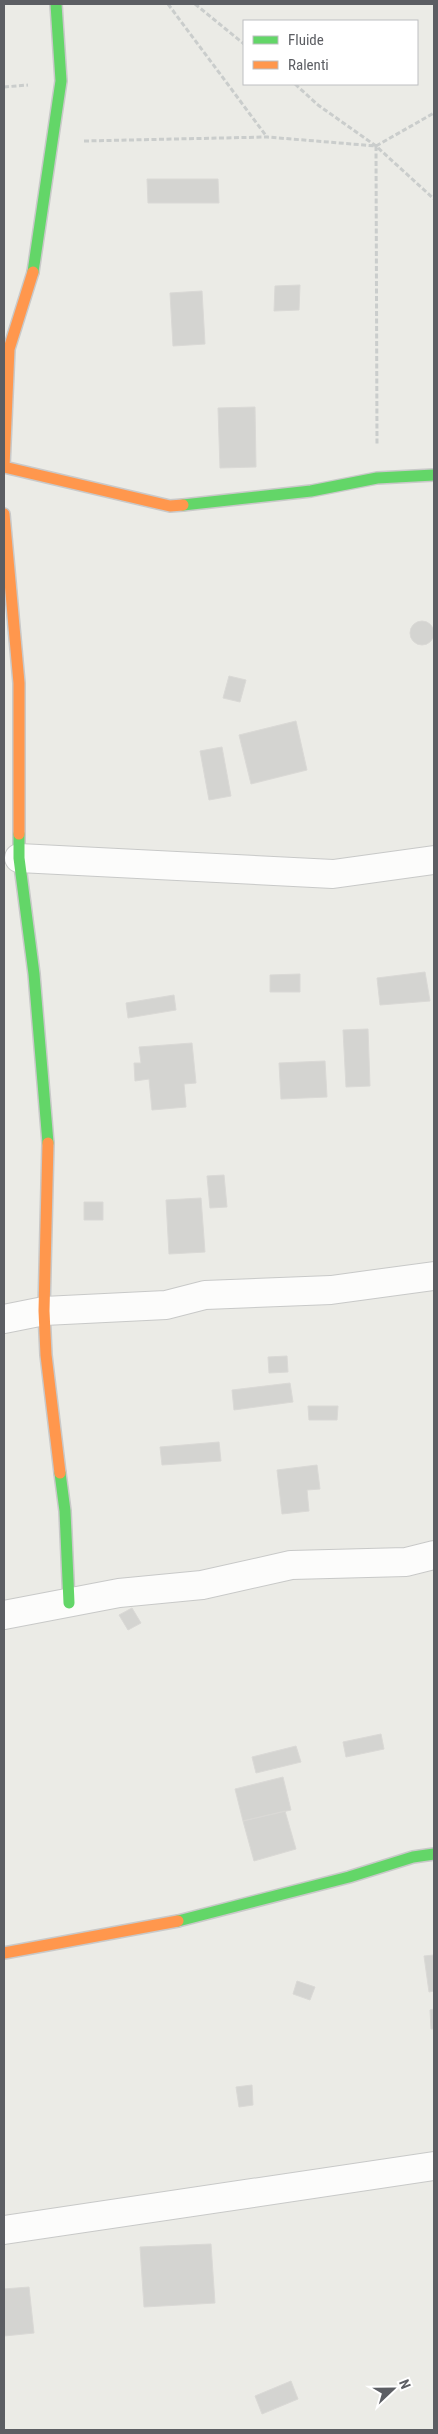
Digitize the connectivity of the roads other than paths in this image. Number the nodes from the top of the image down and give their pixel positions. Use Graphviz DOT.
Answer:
graph roads {
  1 [pos="56,4"];
  2 [pos="4,467"];
  3 [pos="434,475"];
  4 [pos="4,514"];
  5 [pos="19,858"];
  6 [pos="434,860"];
  7 [pos="434,1276"];
  8 [pos="44,1311"];
  9 [pos="4,1318"];
  10 [pos="434,1555"];
  11 [pos="69,1603"];
  12 [pos="4,1615"];
  13 [pos="434,1854"];
  14 [pos="4,1953"];
  15 [pos="434,2166"];
  16 [pos="4,2230"];
  1 -- 2 [label="street"];
  2 -- 3 [label="street"];
  4 -- 5 [label="street"];
  5 -- 6 [label="street"];
  5 -- 8 [label="street"];
  7 -- 8 [label="street"];
  8 -- 9 [label="street"];
  8 -- 11 [label="street"];
  10 -- 11 [label="street"];
  11 -- 12 [label="street"];
  13 -- 14 [label="street"];
  15 -- 16 [label="street"];
}
